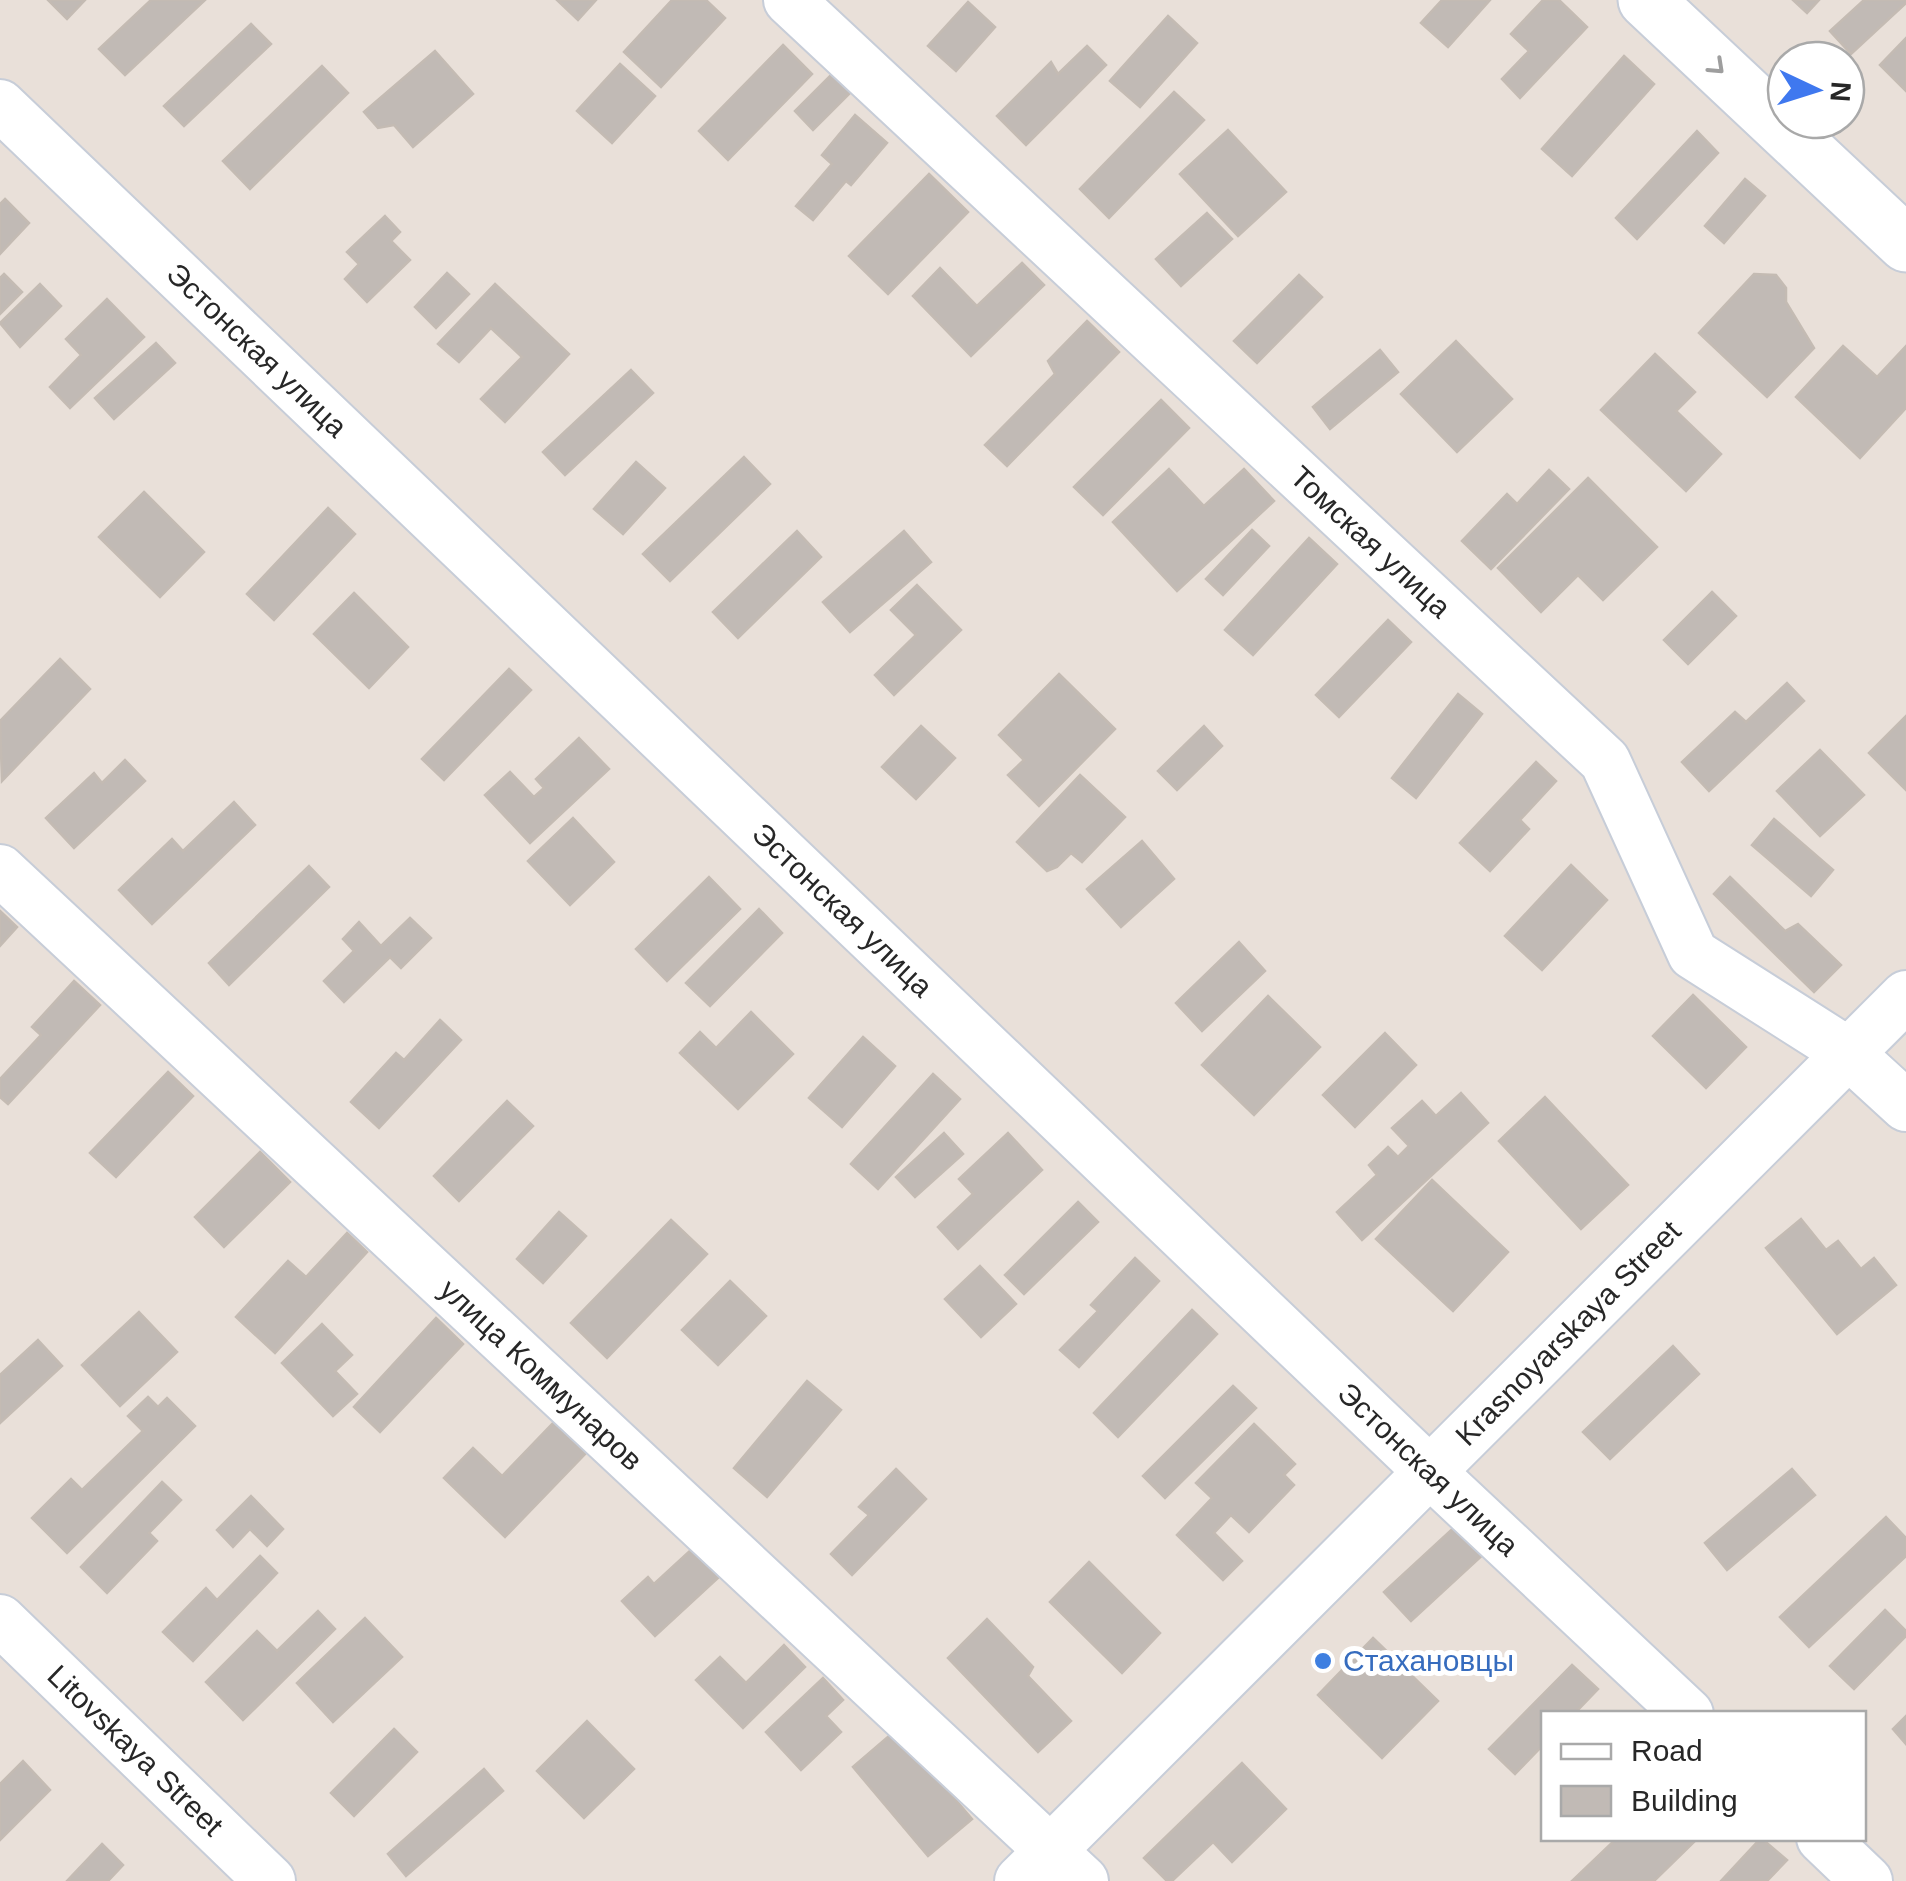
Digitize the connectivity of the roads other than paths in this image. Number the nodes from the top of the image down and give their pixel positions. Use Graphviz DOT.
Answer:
graph roads {
  1 [pos="790,0"];
  2 [pos="1646,0"];
  3 [pos="0,105"];
  4 [pos="1906,244"];
  5 [pos="0,870"];
  6 [pos="1906,996"];
  7 [pos="1847,1052"];
  8 [pos="1906,1106"];
  9 [pos="1429,1472"];
  10 [pos="0,1620"];
  11 [pos="1685,1711"];
  12 [pos="1825,1841"];
  13 [pos="1051,1871"];
  14 [pos="270,1881"];
  15 [pos="1867,1881"];
  1 -- 7 [label="street, Томская улица"];
  2 -- 4 [label="main road, one-way"];
  3 -- 9 [label="street, Эстонская улица"];
  5 -- 13 [label="street, улица Коммунаров"];
  6 -- 7 [label="street, Krasnoyarskaya Street"];
  7 -- 8 [label="street, Томская улица"];
  7 -- 9 [label="street, Krasnoyarskaya Street"];
  9 -- 11 [label="street, Эстонская улица"];
  9 -- 13 [label="street, Krasnoyarskaya Street"];
  10 -- 14 [label="street, Litovskaya Street"];
  12 -- 15 [label="street"];
}
